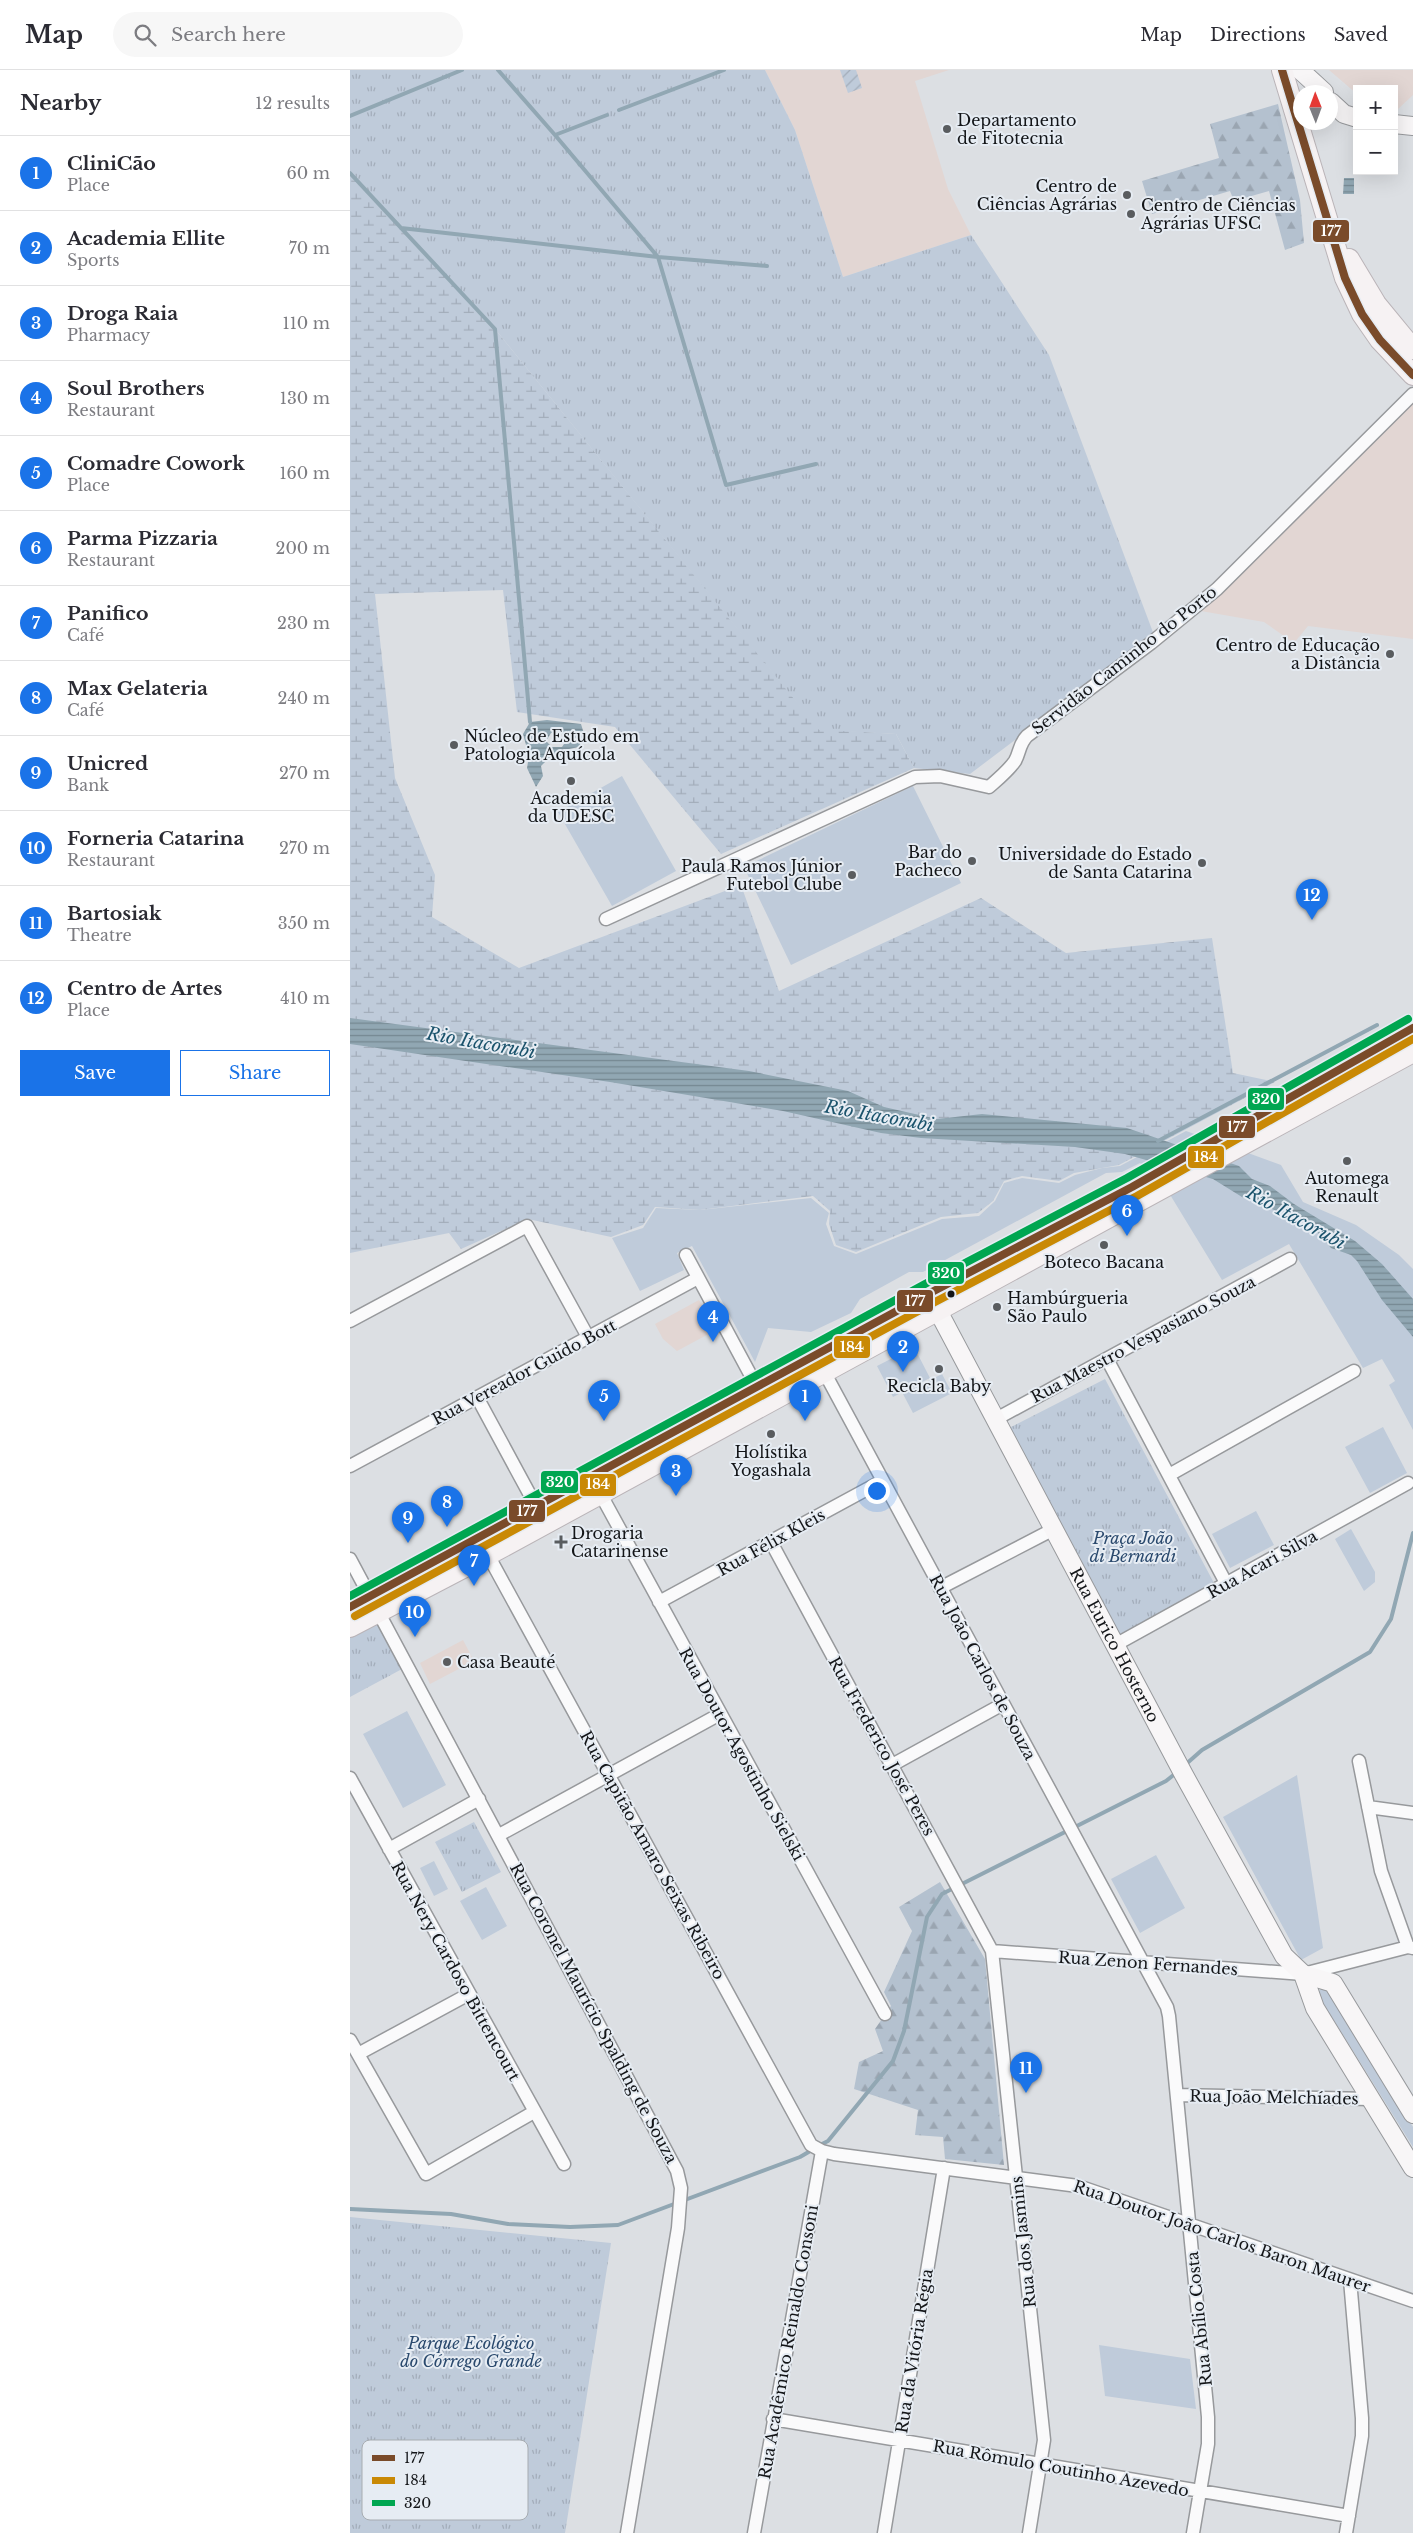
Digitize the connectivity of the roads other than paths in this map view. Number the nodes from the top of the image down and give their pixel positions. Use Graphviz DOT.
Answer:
graph roads {
  1 [pos="1282,70"];
  2 [pos="1300,70"];
  3 [pos="1316,85"];
  4 [pos="1338,109"];
  5 [pos="1353,117"];
  6 [pos="1398,124"];
  7 [pos="1413,126"];
  8 [pos="1321,204"];
  9 [pos="1413,349"];
  10 [pos="1413,375"];
  11 [pos="1413,394"];
  12 [pos="606,919"];
  13 [pos="1413,1028"];
  14 [pos="1413,1052"];
  15 [pos="686,1255"];
  16 [pos="1290,1259"];
  17 [pos="698,1278"];
  18 [pos="934,1301"];
  19 [pos="350,1321"];
  20 [pos="588,1337"];
  21 [pos="1107,1359"];
  22 [pos="819,1363"];
  23 [pos="1354,1371"];
  24 [pos="758,1387"];
  25 [pos="477,1397"];
  26 [pos="996,1419"];
  27 [pos="350,1466"];
  28 [pos="1169,1475"];
  29 [pos="882,1481"];
  30 [pos="1408,1483"];
  31 [pos="600,1493"];
  32 [pos="536,1506"];
  33 [pos="1054,1529"];
  34 [pos="771,1542"];
  35 [pos="488,1555"];
  36 [pos="350,1559"];
  37 [pos="1226,1583"];
  38 [pos="940,1588"];
  39 [pos="659,1602"];
  40 [pos="374,1604"];
  41 [pos="350,1607"];
  42 [pos="350,1627"];
  43 [pos="1115,1645"];
  44 [pos="1003,1704"];
  45 [pos="720,1714"];
  46 [pos="1359,1761"];
  47 [pos="892,1765"];
  48 [pos="609,1775"];
  49 [pos="350,1778"];
  50 [pos="479,1799"];
  51 [pos="1368,1807"];
  52 [pos="1413,1813"];
  53 [pos="499,1835"];
  54 [pos="389,1849"];
  55 [pos="1410,1948"];
  56 [pos="992,1951"];
  57 [pos="1142,1962"];
  58 [pos="1303,1974"];
  59 [pos="469,1994"];
  60 [pos="885,2014"];
  61 [pos="350,2040"];
  62 [pos="358,2054"];
  63 [pos="1177,2095"];
  64 [pos="1408,2099"];
  65 [pos="1371,2100"];
  66 [pos="534,2112"];
  67 [pos="1413,2114"];
  68 [pos="817,2149"];
  69 [pos="564,2164"];
  70 [pos="944,2168"];
  71 [pos="1413,2168"];
  72 [pos="1017,2178"];
  73 [pos="1190,2225"];
  74 [pos="1350,2280"];
  75 [pos="1413,2301"];
  76 [pos="773,2419"];
  77 [pos="900,2440"];
  78 [pos="1040,2464"];
  79 [pos="1200,2492"];
  80 [pos="1349,2516"];
  81 [pos="628,2533"];
  82 [pos="754,2533"];
  83 [pos="884,2533"];
  84 [pos="1029,2533"];
  85 [pos="1193,2533"];
  86 [pos="1346,2533"];
  1 -- 8 [label="main road"];
  2 -- 3 [label="street"];
  4 -- 5 [label="street"];
  6 -- 7 [label="street"];
  8 -- 9 [label="main road"];
  8 -- 10 [label="main road"];
  11 -- 12 [label="street, Servidão Caminho do Porto"];
  13 -- 18 [label="main road"];
  14 -- 18 [label="main road"];
  15 -- 17 [label="street"];
  16 -- 21 [label="street, Rua Maestro Vespasiano Souza"];
  17 -- 20 [label="street, Rua Vereador Guido Bott"];
  17 -- 24 [label="street"];
  18 -- 22 [label="main road"];
  18 -- 26 [label="street, Rua Eurico Hosterno"];
  19 -- 20 [label="street"];
  20 -- 25 [label="street, Rua Vereador Guido Bott"];
  21 -- 26 [label="street, Rua Maestro Vespasiano Souza"];
  21 -- 28 [label="street"];
  22 -- 24 [label="main road"];
  22 -- 29 [label="street, Rua João Carlos de Souza"];
  22 -- 31 [label="main road"];
  23 -- 28 [label="street"];
  24 -- 32 [label="main road"];
  25 -- 27 [label="street, Rua Vereador Guido Bott"];
  25 -- 32 [label="street"];
  26 -- 33 [label="street, Rua Eurico Hosterno"];
  28 -- 37 [label="street"];
  29 -- 34 [label="street, Rua Félix Kleis"];
  29 -- 38 [label="street, Rua João Carlos de Souza"];
  30 -- 37 [label="street, Rua Acari Silva"];
  31 -- 35 [label="main road"];
  31 -- 39 [label="street, Rua Doutor Agostinho Sielski"];
  32 -- 40 [label="main road"];
  33 -- 38 [label="street"];
  33 -- 43 [label="street, Rua Eurico Hosterno"];
  34 -- 39 [label="street, Rua Félix Kleis"];
  34 -- 47 [label="street, Rua Frederico José Peres"];
  35 -- 40 [label="main road"];
  35 -- 48 [label="street, Rua Capitão Amaro Seixas Ribeiro"];
  36 -- 40 [label="street, Rua Coronel Maurício Spalding de Souza"];
  37 -- 43 [label="street, Rua Acari Silva"];
  38 -- 44 [label="street, Rua João Carlos de Souza"];
  39 -- 45 [label="street, Rua Doutor Agostinho Sielski"];
  40 -- 41 [label="main road"];
  40 -- 42 [label="main road"];
  40 -- 50 [label="street, Rua Coronel Maurício Spalding de Souza"];
  43 -- 58 [label="street, Rua Eurico Hosterno"];
  44 -- 47 [label="street"];
  44 -- 57 [label="street, Rua João Carlos de Souza"];
  45 -- 48 [label="street"];
  45 -- 60 [label="street, Rua Doutor Agostinho Sielski"];
  46 -- 51 [label="street"];
  47 -- 56 [label="street, Rua Frederico José Peres"];
  48 -- 53 [label="street"];
  48 -- 68 [label="street, Rua Capitão Amaro Seixas Ribeiro"];
  49 -- 54 [label="street, Rua Nery Cardoso Bittencourt"];
  50 -- 53 [label="street, Rua Coronel Maurício Spalding de Souza"];
  50 -- 54 [label="street"];
  51 -- 52 [label="street"];
  51 -- 55 [label="street"];
  53 -- 81 [label="street, Rua Coronel Maurício Spalding de Souza"];
  54 -- 59 [label="street, Rua Nery Cardoso Bittencourt"];
  55 -- 58 [label="street, Rua Zenon Fernandes"];
  56 -- 57 [label="street, Rua Zenon Fernandes"];
  56 -- 72 [label="street, Rua dos Jasmins"];
  57 -- 58 [label="street, Rua Zenon Fernandes"];
  57 -- 63 [label="street, Rua Abílio Costa"];
  58 -- 64 [label="street"];
  58 -- 65 [label="street"];
  59 -- 62 [label="street"];
  59 -- 66 [label="street, Rua Nery Cardoso Bittencourt"];
  61 -- 62 [label="street"];
  62 -- 66 [label="street"];
  63 -- 65 [label="street, Rua João Melchíades"];
  63 -- 73 [label="street, Rua Abílio Costa"];
  64 -- 67 [label="street"];
  65 -- 71 [label="street"];
  66 -- 69 [label="street, Rua Nery Cardoso Bittencourt"];
  68 -- 70 [label="street, Rua Doutor João Carlos Baron Maurer"];
  68 -- 76 [label="street, Rua Acadêmico Reinaldo Consoni"];
  70 -- 72 [label="street, Rua Doutor João Carlos Baron Maurer"];
  70 -- 77 [label="street, Rua da Vitória Régia"];
  72 -- 73 [label="street, Rua Doutor João Carlos Baron Maurer"];
  72 -- 78 [label="street, Rua dos Jasmins"];
  73 -- 74 [label="street, Rua Doutor João Carlos Baron Maurer"];
  73 -- 79 [label="street, Rua Abílio Costa"];
  74 -- 75 [label="street, Rua Doutor João Carlos Baron Maurer"];
  74 -- 80 [label="street"];
  76 -- 77 [label="street, Rua Rômulo Coutinho Azevedo"];
  76 -- 82 [label="street, Rua Acadêmico Reinaldo Consoni"];
  77 -- 78 [label="street, Rua Rômulo Coutinho Azevedo"];
  77 -- 83 [label="street, Rua da Vitória Régia"];
  78 -- 79 [label="street, Rua Rômulo Coutinho Azevedo"];
  78 -- 84 [label="street, Rua dos Jasmins"];
  79 -- 80 [label="street, Rua Rômulo Coutinho Azevedo"];
  79 -- 85 [label="street, Rua Abílio Costa"];
  80 -- 86 [label="street"];
}
